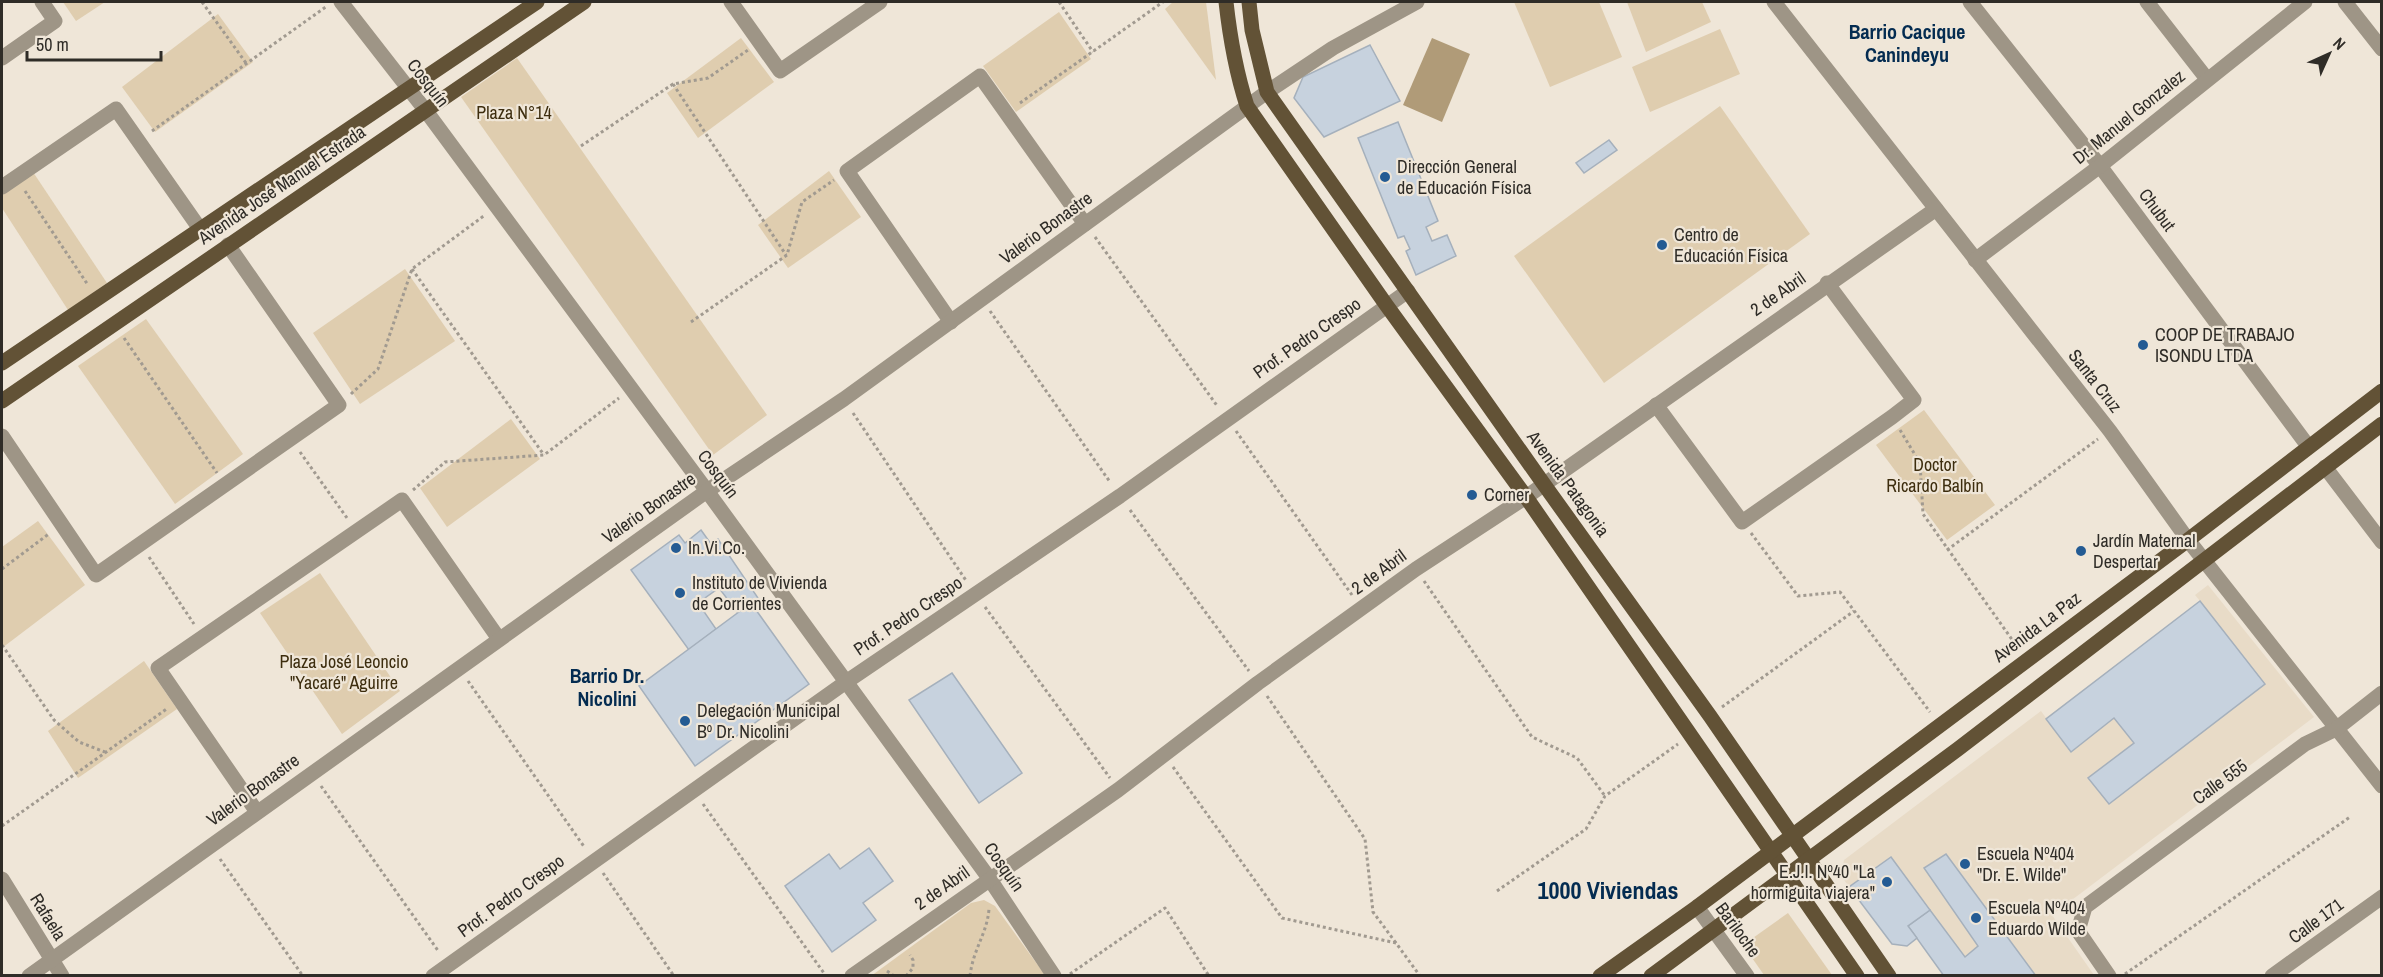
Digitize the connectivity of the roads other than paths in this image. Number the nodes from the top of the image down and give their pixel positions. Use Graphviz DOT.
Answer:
graph roads {
  1 [pos="42,2"];
  2 [pos="341,2"];
  3 [pos="537,2"];
  4 [pos="584,2"];
  5 [pos="731,2"];
  6 [pos="880,2"];
  7 [pos="1226,2"];
  8 [pos="1249,2"];
  9 [pos="1417,2"];
  10 [pos="1774,2"];
  11 [pos="1970,2"];
  12 [pos="2148,2"];
  13 [pos="2305,2"];
  14 [pos="2345,2"];
  15 [pos="2382,49"];
  16 [pos="2,58"];
  17 [pos="2207,79"];
  18 [pos="407,88"];
  19 [pos="1267,92"];
  20 [pos="1247,106"];
  21 [pos="426,111"];
  22 [pos="2100,166"];
  23 [pos="2,187"];
  24 [pos="1936,209"];
  25 [pos="1085,224"];
  26 [pos="200,229"];
  27 [pos="228,245"];
  28 [pos="1975,260"];
  29 [pos="1827,283"];
  30 [pos="1408,291"];
  31 [pos="1387,306"];
  32 [pos="951,322"];
  33 [pos="2,363"];
  34 [pos="2382,391"];
  35 [pos="2,401"];
  36 [pos="1656,405"];
  37 [pos="2382,424"];
  38 [pos="2,436"];
  39 [pos="2308,446"];
  40 [pos="2325,467"];
  41 [pos="1543,483"];
  42 [pos="707,491"];
  43 [pos="1526,497"];
  44 [pos="2188,540"];
  45 [pos="2382,542"];
  46 [pos="2205,561"];
  47 [pos="499,639"];
  48 [pos="846,682"];
  49 [pos="2382,693"];
  50 [pos="2336,729"];
  51 [pos="2382,786"];
  52 [pos="257,812"];
  53 [pos="1792,834"];
  54 [pos="1771,850"];
  55 [pos="1809,861"];
  56 [pos="1788,876"];
  57 [pos="989,878"];
  58 [pos="2,879"];
  59 [pos="2382,897"];
  60 [pos="1696,907"];
  61 [pos="1714,929"];
  62 [pos="52,960"];
  63 [pos="29,975"];
  64 [pos="62,975"];
  65 [pos="433,975"];
  66 [pos="852,975"];
  67 [pos="1054,975"];
  68 [pos="1600,975"];
  69 [pos="1651,975"];
  70 [pos="1747,975"];
  71 [pos="1857,975"];
  72 [pos="1889,975"];
  73 [pos="2109,975"];
  74 [pos="2272,975"];
  1 -- 16 [label="street"];
  2 -- 18 [label="street, Cosquín"];
  3 -- 18 [label="main road, Avenida José Manuel Estrada"];
  4 -- 21 [label="main road, Avenida José Manuel Estrada"];
  5 -- 6 [label="street"];
  7 -- 20 [label="main road"];
  8 -- 19 [label="main road, Avenida Patagonia"];
  9 -- 19 [label="street, Valerio Bonastre"];
  10 -- 24 [label="street, Santa Cruz"];
  11 -- 22 [label="street, Chubut"];
  12 -- 17 [label="street"];
  13 -- 17 [label="street, Dr. Manuel Gonzalez"];
  14 -- 15 [label="street"];
  17 -- 22 [label="street, Dr. Manuel Gonzalez"];
  18 -- 21 [label="street, Cosquín"];
  18 -- 26 [label="main road, Avenida José Manuel Estrada"];
  19 -- 20 [label="street, Valerio Bonastre"];
  19 -- 30 [label="main road, Avenida Patagonia"];
  20 -- 25 [label="street, Valerio Bonastre"];
  20 -- 31 [label="main road"];
  21 -- 27 [label="main road, Avenida José Manuel Estrada"];
  21 -- 42 [label="street, Cosquín"];
  22 -- 28 [label="street, Dr. Manuel Gonzalez"];
  22 -- 39 [label="street, Chubut"];
  23 -- 26 [label="street"];
  24 -- 28 [label="street, Santa Cruz"];
  24 -- 29 [label="street, 2 de Abril"];
  25 -- 32 [label="street, Valerio Bonastre"];
  25 -- 32 [label="street"];
  26 -- 33 [label="main road, Avenida José Manuel Estrada"];
  27 -- 35 [label="main road, Avenida José Manuel Estrada"];
  27 -- 38 [label="street"];
  28 -- 44 [label="street, Santa Cruz"];
  29 -- 36 [label="street, 2 de Abril"];
  29 -- 36 [label="street"];
  30 -- 31 [label="street, Prof. Pedro Crespo"];
  30 -- 41 [label="main road, Avenida Patagonia"];
  31 -- 43 [label="main road"];
  31 -- 48 [label="street, Prof. Pedro Crespo"];
  32 -- 42 [label="street, Valerio Bonastre"];
  34 -- 39 [label="main road, Avenida La Paz"];
  36 -- 41 [label="street, 2 de Abril"];
  37 -- 40 [label="main road"];
  39 -- 44 [label="main road, Avenida La Paz"];
  40 -- 45 [label="street"];
  40 -- 46 [label="main road"];
  41 -- 43 [label="street, 2 de Abril"];
  41 -- 53 [label="main road, Avenida Patagonia"];
  42 -- 47 [label="street, Valerio Bonastre"];
  42 -- 48 [label="street, Cosquín"];
  43 -- 54 [label="main road"];
  43 -- 57 [label="street, 2 de Abril"];
  44 -- 46 [label="street, Santa Cruz"];
  44 -- 53 [label="main road, Avenida La Paz"];
  46 -- 50 [label="street, Santa Cruz"];
  46 -- 55 [label="main road"];
  47 -- 52 [label="street, Valerio Bonastre"];
  47 -- 52 [label="street"];
  48 -- 57 [label="street, Cosquín"];
  48 -- 65 [label="street, Prof. Pedro Crespo"];
  49 -- 50 [label="street, Calle 555"];
  50 -- 51 [label="street, Santa Cruz"];
  50 -- 73 [label="street, Calle 555"];
  52 -- 62 [label="street, Valerio Bonastre"];
  53 -- 54 [label="main road, Avenida La Paz"];
  53 -- 55 [label="main road, Avenida Patagonia"];
  54 -- 56 [label="main road"];
  54 -- 60 [label="main road, Avenida La Paz"];
  55 -- 56 [label="main road"];
  55 -- 72 [label="main road, Avenida Patagonia"];
  56 -- 61 [label="main road"];
  56 -- 71 [label="main road"];
  57 -- 66 [label="street, 2 de Abril"];
  57 -- 67 [label="street, Cosquín"];
  58 -- 62 [label="street, Rafaela"];
  59 -- 74 [label="street, Calle 171"];
  60 -- 61 [label="street, Bariloche"];
  60 -- 68 [label="main road, Avenida La Paz"];
  61 -- 69 [label="main road"];
  61 -- 70 [label="street, Bariloche"];
  62 -- 63 [label="street, Valerio Bonastre"];
  62 -- 64 [label="street, Rafaela"];
}
